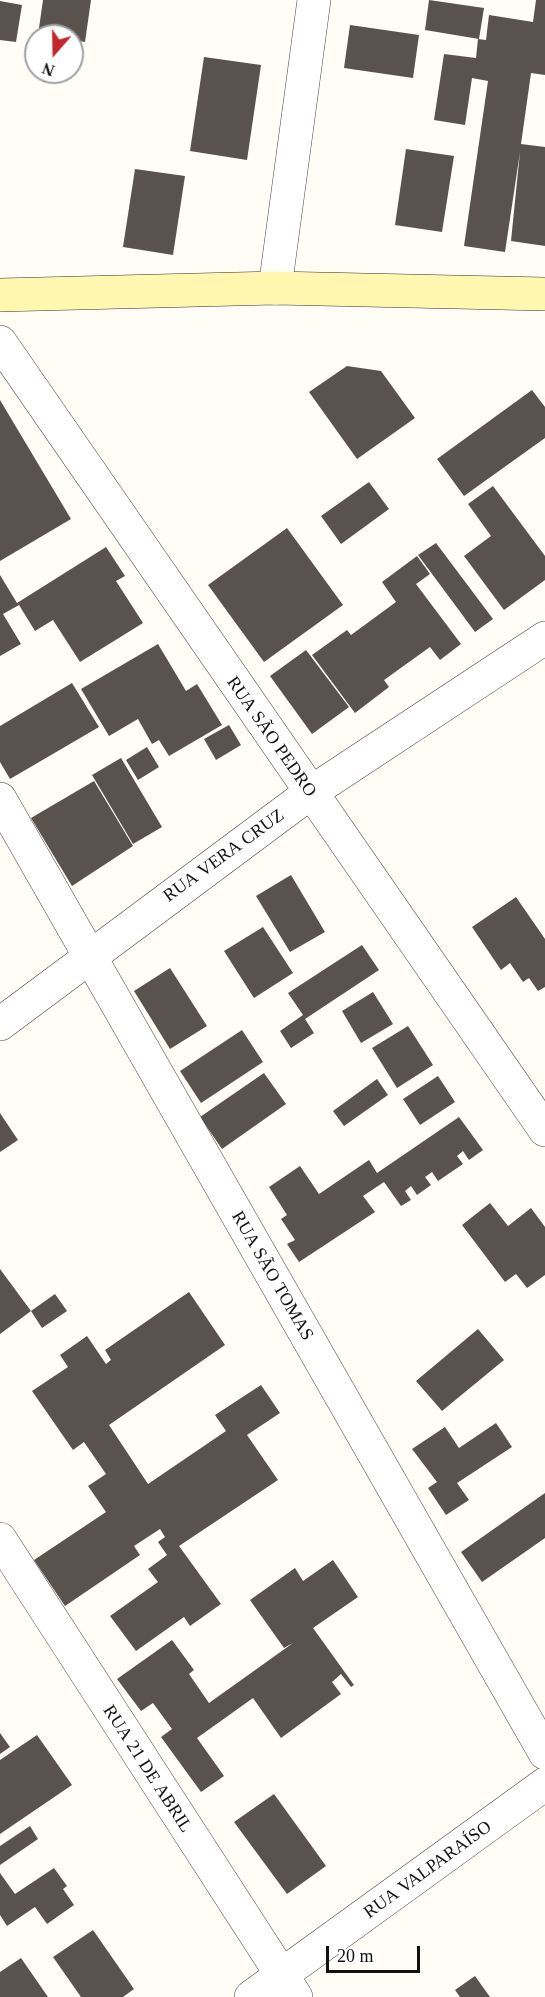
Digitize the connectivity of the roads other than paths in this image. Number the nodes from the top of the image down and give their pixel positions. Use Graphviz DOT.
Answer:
graph roads {
  1 [pos="314,0"];
  2 [pos="275,288"];
  3 [pos="0,295"];
  4 [pos="541,300"];
  5 [pos="0,342"];
  6 [pos="545,638"];
  7 [pos="310,793"];
  8 [pos="0,799"];
  9 [pos="89,955"];
  10 [pos="0,1024"];
  11 [pos="545,1130"];
  12 [pos="0,1539"];
  13 [pos="545,1753"];
  14 [pos="545,1784"];
  15 [pos="289,1987"];
  16 [pos="251,1997"];
  1 -- 2 [label="street"];
  2 -- 3 [label="street"];
  2 -- 4 [label="street"];
  5 -- 7 [label="street, RUA SÃO PEDRO"];
  6 -- 7 [label="street, RUA VERA CRUZ"];
  7 -- 9 [label="street, RUA VERA CRUZ"];
  7 -- 11 [label="street, RUA SÃO PEDRO"];
  8 -- 9 [label="street, RUA SÃO TOMAS"];
  9 -- 10 [label="street, RUA VERA CRUZ"];
  9 -- 13 [label="street, RUA SÃO TOMAS"];
  12 -- 15 [label="street, RUA 21 DE ABRIL"];
  14 -- 15 [label="street, RUA VALPARAÍSO"];
  15 -- 16 [label="street, RUA VALPARAÍSO"];
}
